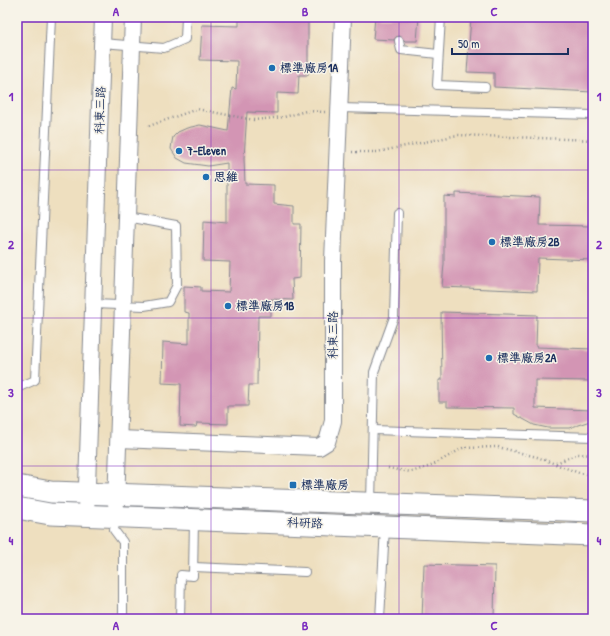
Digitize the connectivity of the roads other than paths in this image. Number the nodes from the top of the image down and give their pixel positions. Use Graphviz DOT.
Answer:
graph roads {
  1 [pos="51,17"];
  2 [pos="103,17"];
  3 [pos="133,17"];
  4 [pos="186,17"];
  5 [pos="343,17"];
  6 [pos="441,17"];
  7 [pos="399,41"];
  8 [pos="102,43"];
  9 [pos="132,45"];
  10 [pos="438,54"];
  11 [pos="485,87"];
  12 [pos="334,110"];
  13 [pos="593,115"];
  14 [pos="397,213"];
  15 [pos="126,217"];
  16 [pos="93,304"];
  17 [pos="123,306"];
  18 [pos="17,388"];
  19 [pos="373,430"];
  20 [pos="593,437"];
  21 [pos="119,439"];
  22 [pos="17,486"];
  23 [pos="87,493"];
  24 [pos="117,495"];
  25 [pos="371,504"];
  26 [pos="17,508"];
  27 [pos="593,511"];
  28 [pos="86,515"];
  29 [pos="116,516"];
  30 [pos="194,519"];
  31 [pos="385,526"];
  32 [pos="593,535"];
  33 [pos="194,567"];
  34 [pos="305,572"];
  35 [pos="123,619"];
  36 [pos="180,619"];
  37 [pos="380,619"];
  1 -- 18 [label="lane"];
  2 -- 8 [label="street, 科東三路"];
  3 -- 9 [label="street"];
  4 -- 9 [label="lane"];
  5 -- 12 [label="street, 科東三路"];
  6 -- 10 [label="lane"];
  7 -- 10 [label="lane"];
  8 -- 9 [label="lane"];
  8 -- 16 [label="street, 科東三路"];
  9 -- 15 [label="street"];
  10 -- 11 [label="lane"];
  12 -- 13 [label="lane"];
  12 -- 21 [label="street, 科東三路"];
  14 -- 19 [label="lane"];
  15 -- 17 [label="street"];
  15 -- 17 [label="lane"];
  16 -- 17 [label="lane"];
  16 -- 23 [label="street, 科東三路"];
  17 -- 21 [label="street"];
  19 -- 20 [label="lane"];
  19 -- 25 [label="lane"];
  21 -- 24 [label="street"];
  22 -- 23 [label="street, 科研路"];
  23 -- 24 [label="street, 科研路"];
  23 -- 28 [label="street, 科東三路"];
  24 -- 25 [label="street, 科研路"];
  24 -- 29 [label="street"];
  25 -- 27 [label="street, 科研路"];
  26 -- 28 [label="street, 科研路"];
  28 -- 29 [label="street, 科研路"];
  29 -- 30 [label="street, 科研路"];
  29 -- 35 [label="lane"];
  30 -- 31 [label="street, 科研路"];
  30 -- 33 [label="lane"];
  31 -- 32 [label="street, 科研路"];
  31 -- 37 [label="lane"];
  33 -- 34 [label="lane"];
  33 -- 36 [label="lane"];
}
